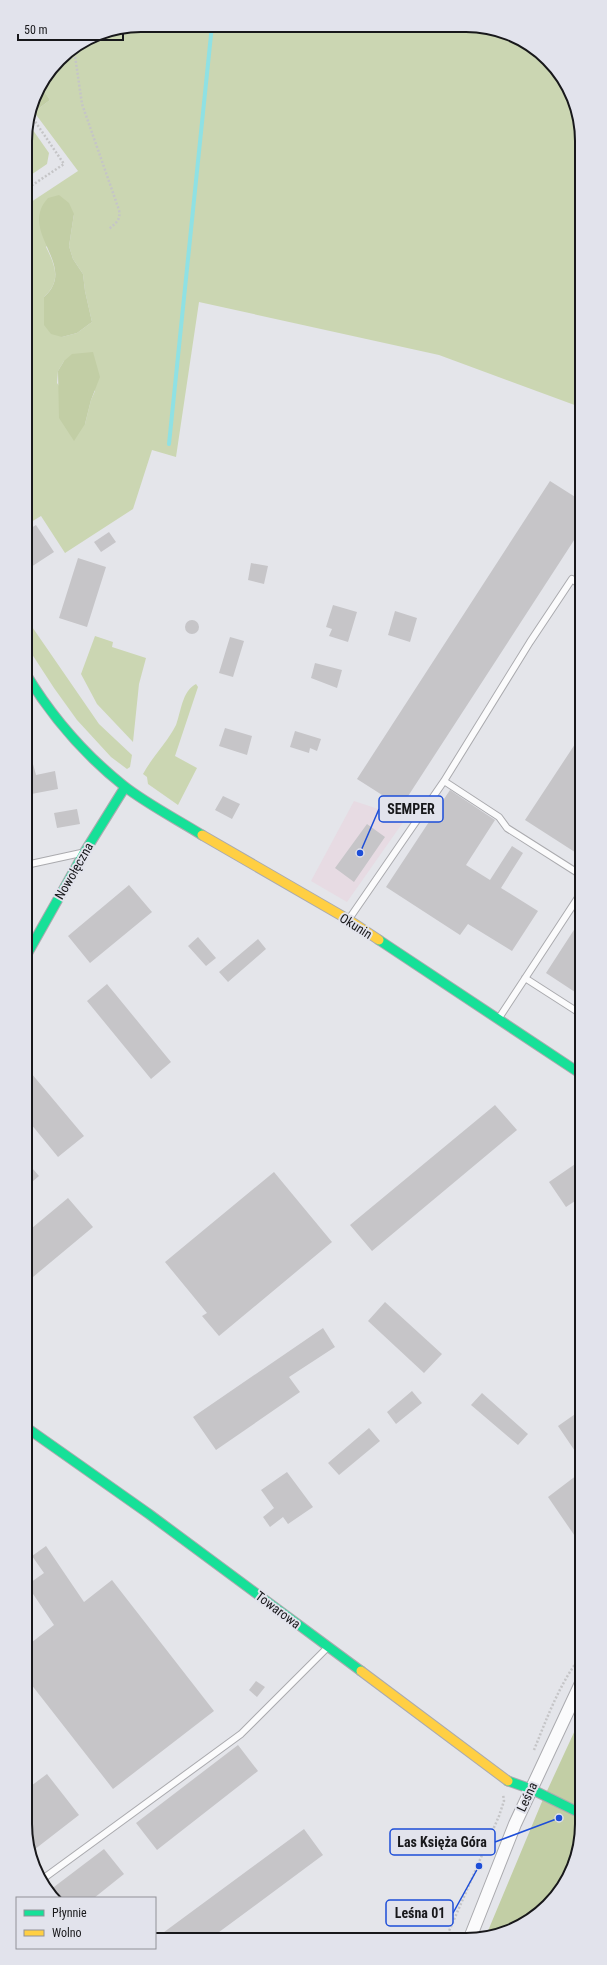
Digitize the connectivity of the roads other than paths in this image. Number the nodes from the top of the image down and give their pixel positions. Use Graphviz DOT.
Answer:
graph roads {
  1 [pos="575,582"];
  2 [pos="32,684"];
  3 [pos="444,781"];
  4 [pos="125,787"];
  5 [pos="84,853"];
  6 [pos="32,865"];
  7 [pos="575,871"];
  8 [pos="575,902"];
  9 [pos="349,920"];
  10 [pos="32,945"];
  11 [pos="525,978"];
  12 [pos="575,1010"];
  13 [pos="498,1019"];
  14 [pos="575,1070"];
  15 [pos="32,1431"];
  16 [pos="328,1648"];
  17 [pos="575,1696"];
  18 [pos="531,1789"];
  19 [pos="575,1811"];
  20 [pos="46,1877"];
  21 [pos="472,1933"];
  1 -- 3 [label="lane"];
  2 -- 4 [label="street, Okunin"];
  3 -- 7 [label="lane"];
  3 -- 9 [label="lane"];
  4 -- 5 [label="street, Nowołęczna"];
  4 -- 9 [label="street, Okunin"];
  5 -- 6 [label="lane"];
  5 -- 10 [label="street, Nowołęczna"];
  8 -- 11 [label="lane"];
  9 -- 13 [label="street, Okunin"];
  11 -- 12 [label="lane"];
  11 -- 13 [label="lane"];
  13 -- 14 [label="street, Okunin"];
  15 -- 16 [label="street, Towarowa"];
  16 -- 18 [label="street, Towarowa"];
  16 -- 20 [label="lane"];
  17 -- 18 [label="street, Leśna"];
  18 -- 19 [label="street, Towarowa"];
  18 -- 21 [label="street, Leśna"];
}
